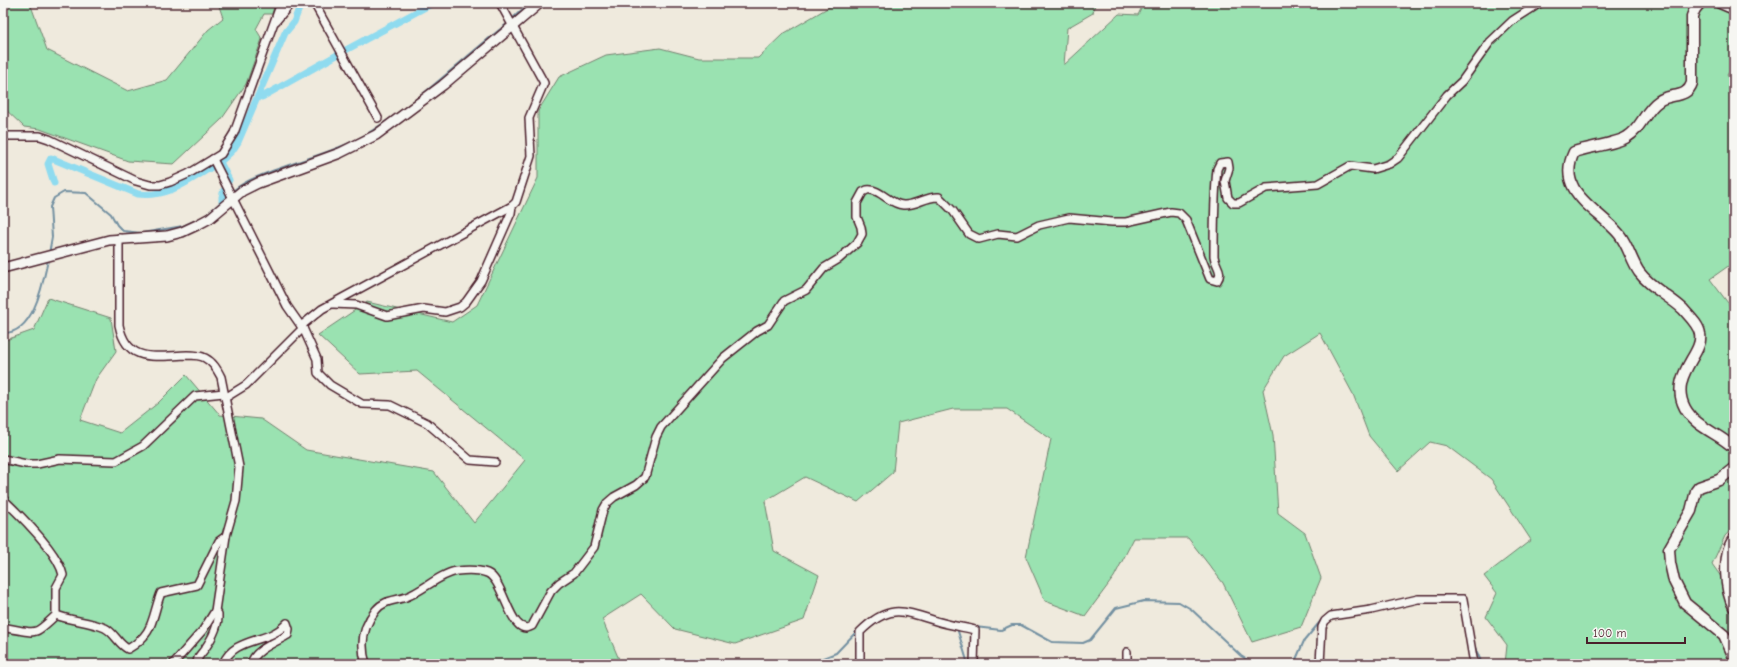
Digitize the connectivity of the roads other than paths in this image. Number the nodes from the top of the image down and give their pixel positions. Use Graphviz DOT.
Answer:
graph roads {
  1 [pos="281,3"];
  2 [pos="291,3"];
  3 [pos="314,3"];
  4 [pos="500,3"];
  5 [pos="540,3"];
  6 [pos="1540,3"];
  7 [pos="1700,3"];
  8 [pos="1720,3"];
  9 [pos="1734,9"];
  10 [pos="274,22"];
  11 [pos="513,27"];
  12 [pos="378,118"];
  13 [pos="3,136"];
  14 [pos="213,159"];
  15 [pos="232,199"];
  16 [pos="512,206"];
  17 [pos="119,238"];
  18 [pos="3,268"];
  19 [pos="332,304"];
  20 [pos="302,327"];
  21 [pos="225,396"];
  22 [pos="1734,448"];
  23 [pos="3,459"];
  24 [pos="495,462"];
  25 [pos="1734,468"];
  26 [pos="3,499"];
  27 [pos="226,536"];
  28 [pos="1734,539"];
  29 [pos="1734,607"];
  30 [pos="215,610"];
  31 [pos="56,615"];
  32 [pos="3,630"];
  33 [pos="1127,652"];
  34 [pos="1734,657"];
  35 [pos="173,664"];
  36 [pos="196,664"];
  37 [pos="223,664"];
  38 [pos="251,664"];
  39 [pos="366,664"];
  40 [pos="860,664"];
  41 [pos="974,664"];
  42 [pos="1126,664"];
  43 [pos="1320,664"];
  44 [pos="1474,664"];
  1 -- 10 [label="street"];
  2 -- 10 [label="street"];
  3 -- 12 [label="street"];
  4 -- 11 [label="street"];
  5 -- 11 [label="street"];
  6 -- 39 [label="street"];
  7 -- 22 [label="main road"];
  8 -- 9 [label="main road"];
  10 -- 14 [label="street"];
  11 -- 15 [label="street"];
  11 -- 16 [label="street"];
  13 -- 14 [label="street"];
  14 -- 15 [label="street"];
  15 -- 17 [label="street"];
  15 -- 20 [label="street"];
  16 -- 19 [label="street"];
  16 -- 19 [label="street"];
  17 -- 18 [label="street"];
  17 -- 21 [label="street"];
  19 -- 20 [label="street"];
  20 -- 21 [label="street"];
  20 -- 24 [label="street"];
  21 -- 23 [label="street"];
  21 -- 27 [label="street"];
  25 -- 34 [label="main road"];
  26 -- 31 [label="street"];
  27 -- 30 [label="street"];
  27 -- 31 [label="street"];
  28 -- 29 [label="main road"];
  30 -- 35 [label="street"];
  30 -- 36 [label="street"];
  31 -- 32 [label="street"];
  33 -- 42 [label="street"];
  37 -- 38 [label="street"];
  40 -- 41 [label="street"];
  43 -- 44 [label="street"];
}
